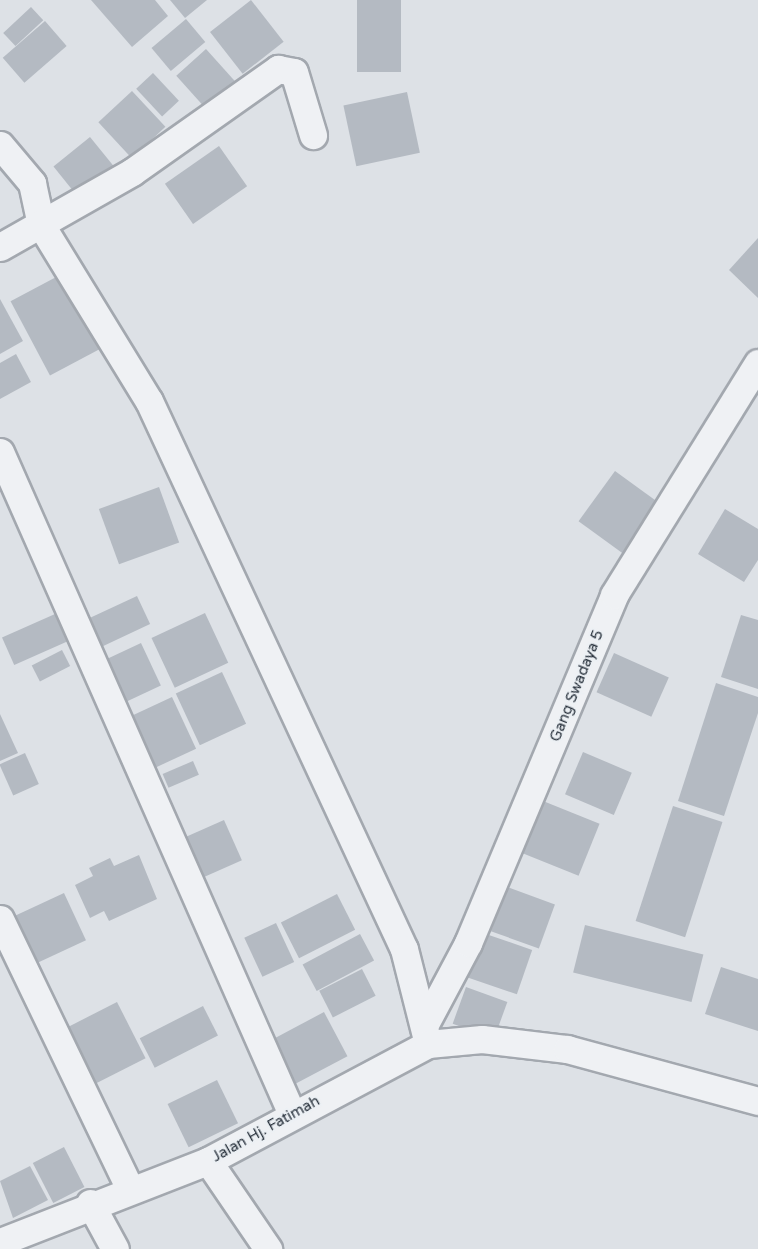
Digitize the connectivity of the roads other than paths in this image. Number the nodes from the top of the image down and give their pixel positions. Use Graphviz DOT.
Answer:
graph roads {
  1 [pos="313,135"];
  2 [pos="0,145"];
  3 [pos="41,225"];
  4 [pos="0,247"];
  5 [pos="758,363"];
  6 [pos="0,452"];
  7 [pos="0,919"];
  8 [pos="426,1034"];
  9 [pos="758,1101"];
  10 [pos="292,1114"];
  11 [pos="208,1161"];
  12 [pos="129,1187"];
  13 [pos="90,1203"];
  14 [pos="0,1242"];
  15 [pos="115,1249"];
  16 [pos="268,1249"];
  1 -- 3 [label="street"];
  2 -- 3 [label="street"];
  3 -- 4 [label="street"];
  3 -- 8 [label="street"];
  5 -- 8 [label="street, Gang Swadaya 5"];
  6 -- 10 [label="street"];
  7 -- 12 [label="street"];
  8 -- 9 [label="street"];
  8 -- 10 [label="street, Jalan Hj. Fatimah"];
  10 -- 11 [label="street, Jalan Hj. Fatimah"];
  11 -- 12 [label="street, Jalan Hj. Fatimah"];
  11 -- 16 [label="street"];
  12 -- 13 [label="street, Jalan Hj. Fatimah"];
  13 -- 14 [label="street, Jalan Hj. Fatimah"];
  13 -- 15 [label="street"];
}
